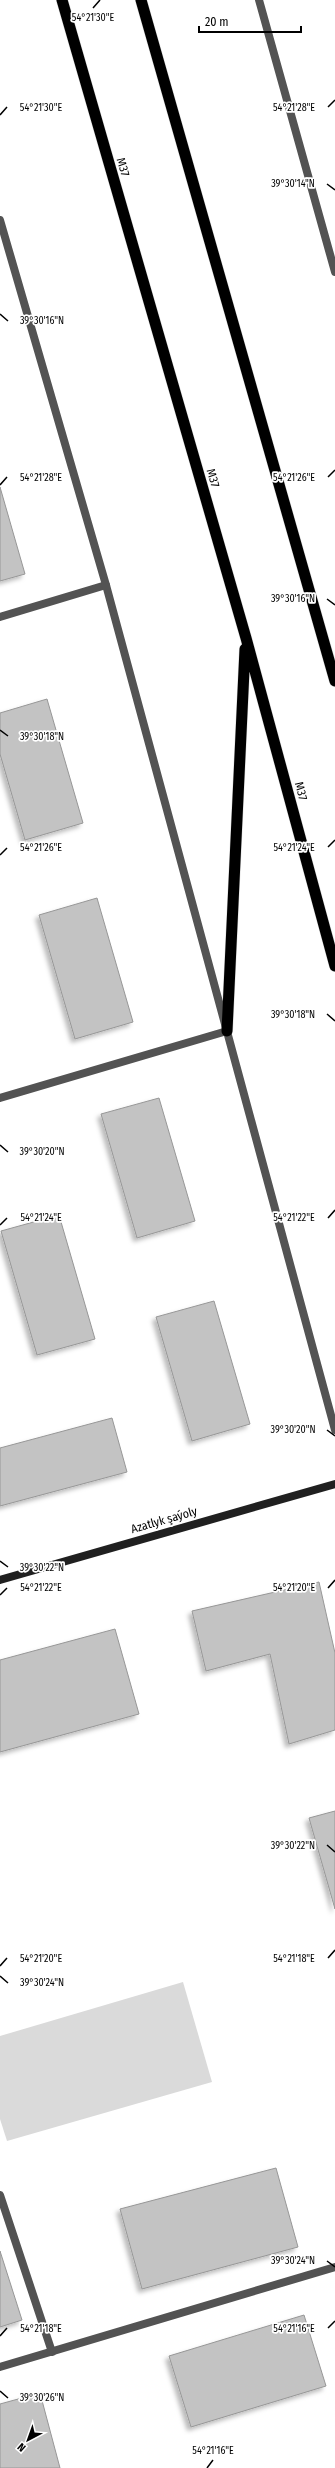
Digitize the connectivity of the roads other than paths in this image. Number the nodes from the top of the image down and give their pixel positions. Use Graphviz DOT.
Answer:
graph roads {
  1 [pos="62,0"];
  2 [pos="141,0"];
  3 [pos="259,0"];
  4 [pos="0,220"];
  5 [pos="335,272"];
  6 [pos="106,585"];
  7 [pos="0,618"];
  8 [pos="246,638"];
  9 [pos="335,681"];
  10 [pos="335,966"];
  11 [pos="228,1031"];
  12 [pos="0,1098"];
  13 [pos="335,1430"];
  14 [pos="335,1484"];
  15 [pos="0,1580"];
  16 [pos="0,2195"];
  17 [pos="335,2268"];
  18 [pos="52,2352"];
  19 [pos="0,2367"];
  1 -- 8 [label="highway, M37 / M37"];
  2 -- 9 [label="highway"];
  3 -- 5 [label="street"];
  4 -- 6 [label="street"];
  6 -- 7 [label="street"];
  6 -- 11 [label="street"];
  8 -- 10 [label="highway, M37 / M37"];
  8 -- 11 [label="highway"];
  11 -- 12 [label="street"];
  11 -- 13 [label="street"];
  14 -- 15 [label="main road, Azatlyk şaýoly"];
  16 -- 18 [label="street"];
  17 -- 18 [label="street"];
  18 -- 19 [label="street"];
}
